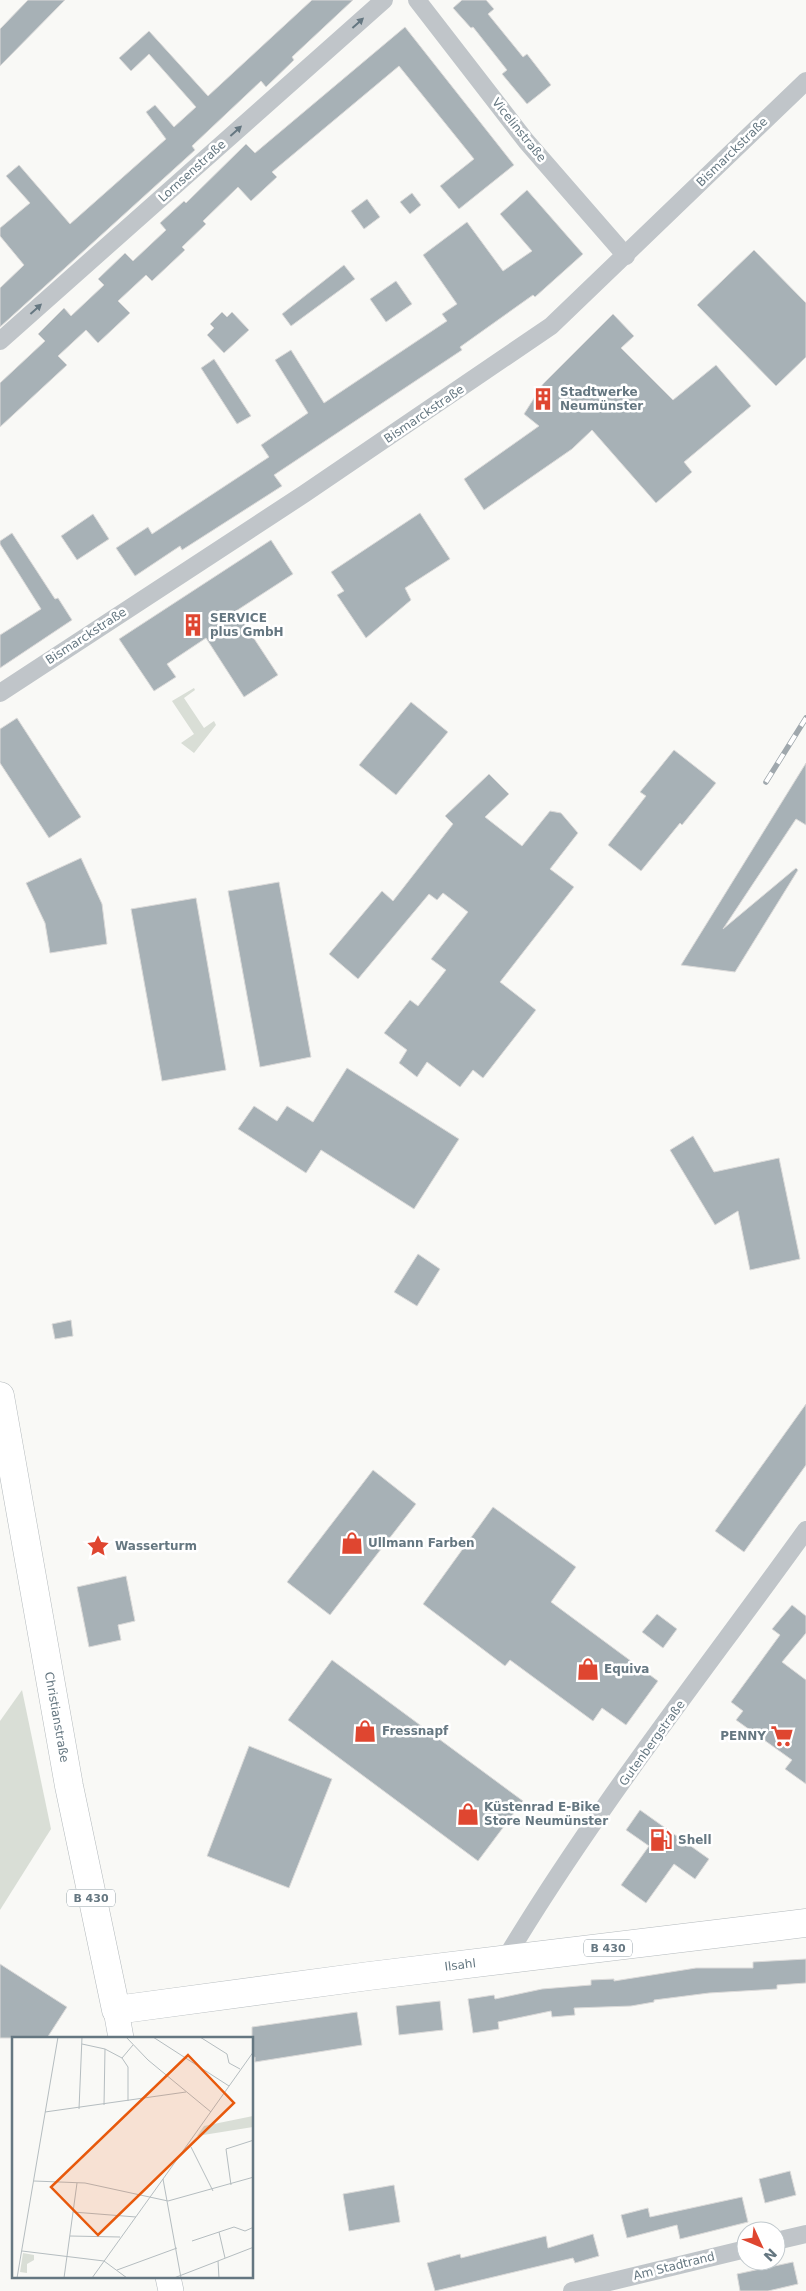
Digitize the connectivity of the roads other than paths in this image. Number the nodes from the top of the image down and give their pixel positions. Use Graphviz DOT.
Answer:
graph roads {
  1 [pos="384,0"];
  2 [pos="417,0"];
  3 [pos="806,80"];
  4 [pos="626,256"];
  5 [pos="0,341"];
  6 [pos="0,693"];
  7 [pos="0,1396"];
  8 [pos="806,1530"];
  9 [pos="806,1923"];
  10 [pos="504,1961"];
  11 [pos="116,2010"];
  12 [pos="121,2037"];
  13 [pos="806,2234"];
  14 [pos="786,2239"];
  15 [pos="736,2251"];
  16 [pos="168,2278"];
  17 [pos="171,2291"];
  18 [pos="572,2291"];
  5 -- 1 [label="street, Lornsenstraße, one-way"];
  2 -- 4 [label="street, Vicelinstraße"];
  3 -- 4 [label="street, Bismarckstraße"];
  4 -- 6 [label="street, Bismarckstraße"];
  7 -- 11 [label="main road, Christianstraße / B 430"];
  8 -- 10 [label="street, Gutenbergstraße"];
  9 -- 10 [label="main road, Ilsahl / B 430"];
  10 -- 11 [label="main road, Ilsahl / B 430"];
  11 -- 12 [label="main road, Christianstraße"];
  13 -- 14 [label="street"];
  15 -- 18 [label="street, Am Stadtrand"];
  16 -- 17 [label="main road"];
}
